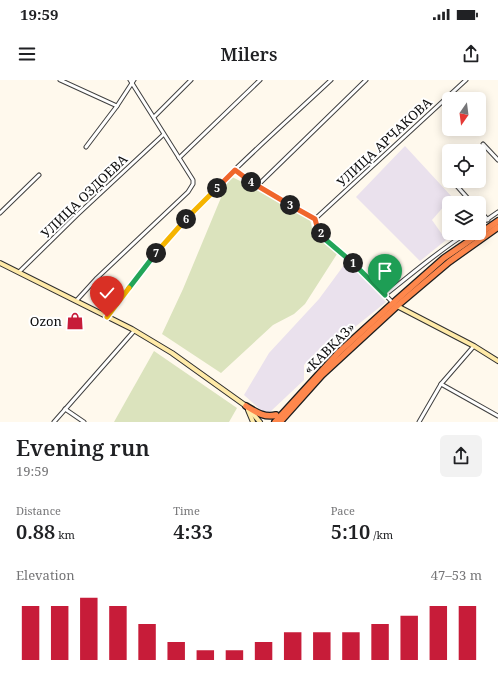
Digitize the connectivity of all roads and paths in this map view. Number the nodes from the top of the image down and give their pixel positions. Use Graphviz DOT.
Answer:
graph roads {
  1 [pos="60,80"];
  2 [pos="191,80"];
  3 [pos="260,80"];
  4 [pos="331,80"];
  5 [pos="366,80"];
  6 [pos="466,80"];
  7 [pos="132,81"];
  8 [pos="117,106"];
  9 [pos="154,117"];
  10 [pos="163,135"];
  11 [pos="86,147"];
  12 [pos="486,147"];
  13 [pos="179,158"];
  14 [pos="498,160"];
  15 [pos="235,170"];
  16 [pos="39,175"];
  17 [pos="257,186"];
  18 [pos="459,188"];
  19 [pos="466,196"];
  20 [pos="498,212"];
  21 [pos="0,213"];
  22 [pos="315,219"];
  23 [pos="488,220"];
  24 [pos="498,221"];
  25 [pos="498,227"];
  26 [pos="456,240"];
  27 [pos="0,263"];
  28 [pos="19,272"];
  29 [pos="385,295"];
  30 [pos="76,301"];
  31 [pos="395,304"];
  32 [pos="107,317"];
  33 [pos="134,330"];
  34 [pos="474,346"];
  35 [pos="340,355"];
  36 [pos="498,361"];
  37 [pos="321,374"];
  38 [pos="441,384"];
  39 [pos="246,406"];
  40 [pos="65,409"];
  41 [pos="276,415"];
  42 [pos="498,416"];
  43 [pos="54,422"];
  44 [pos="84,422"];
  45 [pos="253,422"];
  46 [pos="260,422"];
  47 [pos="269,422"];
  48 [pos="274,422"];
  49 [pos="280,422"];
  50 [pos="284,422"];
  51 [pos="418,422"];
  1 -- 8 [label="street"];
  2 -- 9 [label="street"];
  3 -- 13 [label="street"];
  4 -- 15 [label="street"];
  5 -- 17 [label="street"];
  6 -- 22 [label="street, УЛИЦА АРЧАКОВА"];
  7 -- 8 [label="street"];
  7 -- 9 [label="street"];
  8 -- 11 [label="street"];
  9 -- 10 [label="street"];
  10 -- 13 [label="street"];
  10 -- 28 [label="street, УЛИЦА ОЗДОЕВА"];
  12 -- 14 [label="street"];
  13 -- 30 [label="street"];
  15 -- 17 [label="street"];
  15 -- 32 [label="street"];
  16 -- 21 [label="street"];
  17 -- 22 [label="street"];
  18 -- 19 [label="street"];
  20 -- 23 [label="street"];
  22 -- 29 [label="street"];
  24 -- 31 [label="highway, «КАВКАЗ»"];
  25 -- 31 [label="highway, «КАВКАЗ»"];
  26 -- 29 [label="street"];
  27 -- 28 [label="main road"];
  28 -- 30 [label="main road"];
  29 -- 31 [label="street"];
  30 -- 32 [label="main road"];
  31 -- 34 [label="main road"];
  31 -- 35 [label="highway, «КАВКАЗ»"];
  32 -- 33 [label="main road"];
  33 -- 39 [label="main road"];
  33 -- 40 [label="street"];
  34 -- 36 [label="main road"];
  34 -- 38 [label="street"];
  35 -- 37 [label="highway, «КАВКАЗ»"];
  35 -- 41 [label="highway"];
  35 -- 50 [label="highway, «КАВКАЗ»"];
  37 -- 48 [label="highway, «КАВКАЗ»"];
  37 -- 49 [label="highway, «КАВКАЗ»"];
  38 -- 42 [label="street"];
  38 -- 51 [label="street"];
  39 -- 41 [label="highway"];
  39 -- 45 [label="main road"];
  39 -- 46 [label="main road"];
  40 -- 43 [label="street"];
  40 -- 44 [label="street"];
  41 -- 47 [label="highway"];
}
